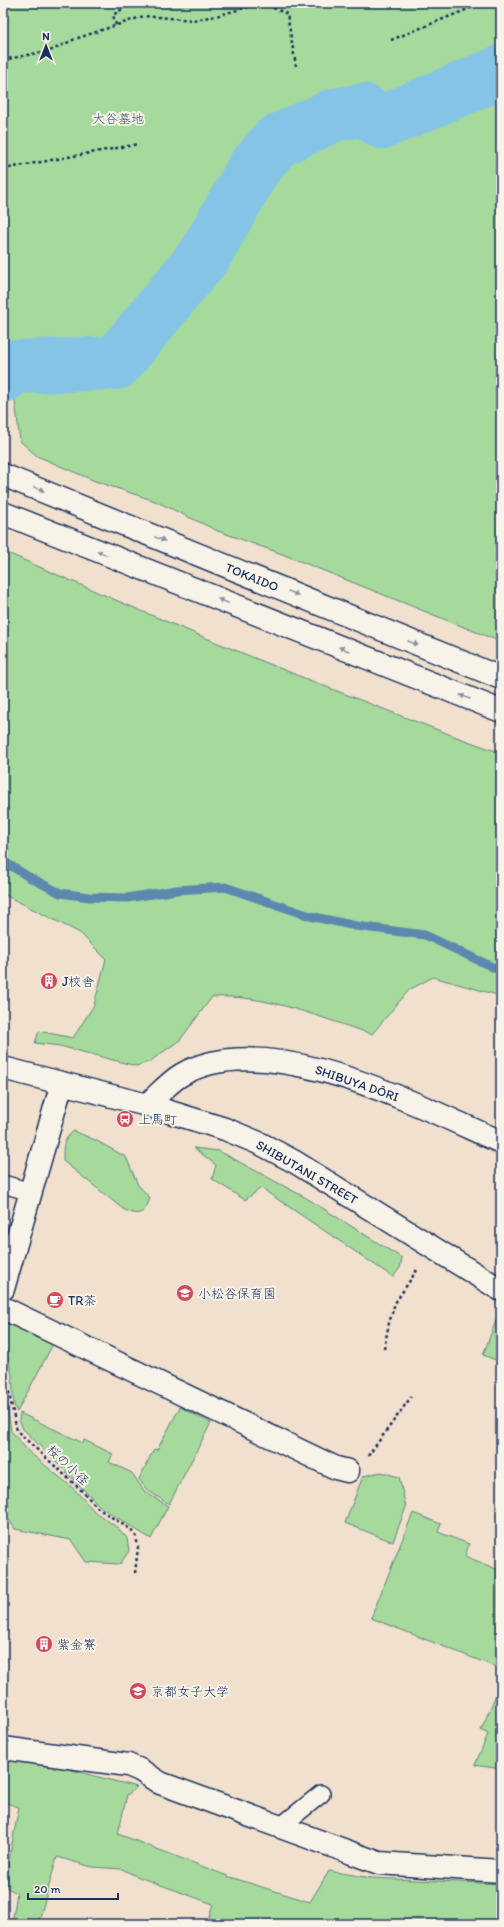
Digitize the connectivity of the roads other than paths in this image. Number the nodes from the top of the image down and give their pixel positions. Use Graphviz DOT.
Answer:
graph roads {
  1 [pos="3,475"];
  2 [pos="3,513"];
  3 [pos="501,678"];
  4 [pos="501,711"];
  5 [pos="3,1068"];
  6 [pos="62,1083"];
  7 [pos="147,1106"];
  8 [pos="501,1142"];
  9 [pos="3,1184"];
  10 [pos="30,1192"];
  11 [pos="3,1289"];
  12 [pos="501,1290"];
  13 [pos="3,1308"];
  14 [pos="348,1471"];
  15 [pos="3,1748"];
  16 [pos="321,1794"];
  17 [pos="280,1827"];
  18 [pos="501,1872"];
  1 -- 3 [label="main road, TOKAIDO, one-way"];
  4 -- 2 [label="main road, one-way"];
  5 -- 6 [label="main road, SHIBUTANI STREET"];
  6 -- 7 [label="main road, SHIBUTANI STREET"];
  6 -- 10 [label="main road"];
  7 -- 8 [label="main road, SHIBUYA DŌRI"];
  7 -- 12 [label="main road, SHIBUTANI STREET"];
  9 -- 10 [label="lane"];
  10 -- 11 [label="main road"];
  13 -- 14 [label="main road"];
  15 -- 17 [label="main road"];
  16 -- 17 [label="lane"];
  17 -- 18 [label="main road"];
}
